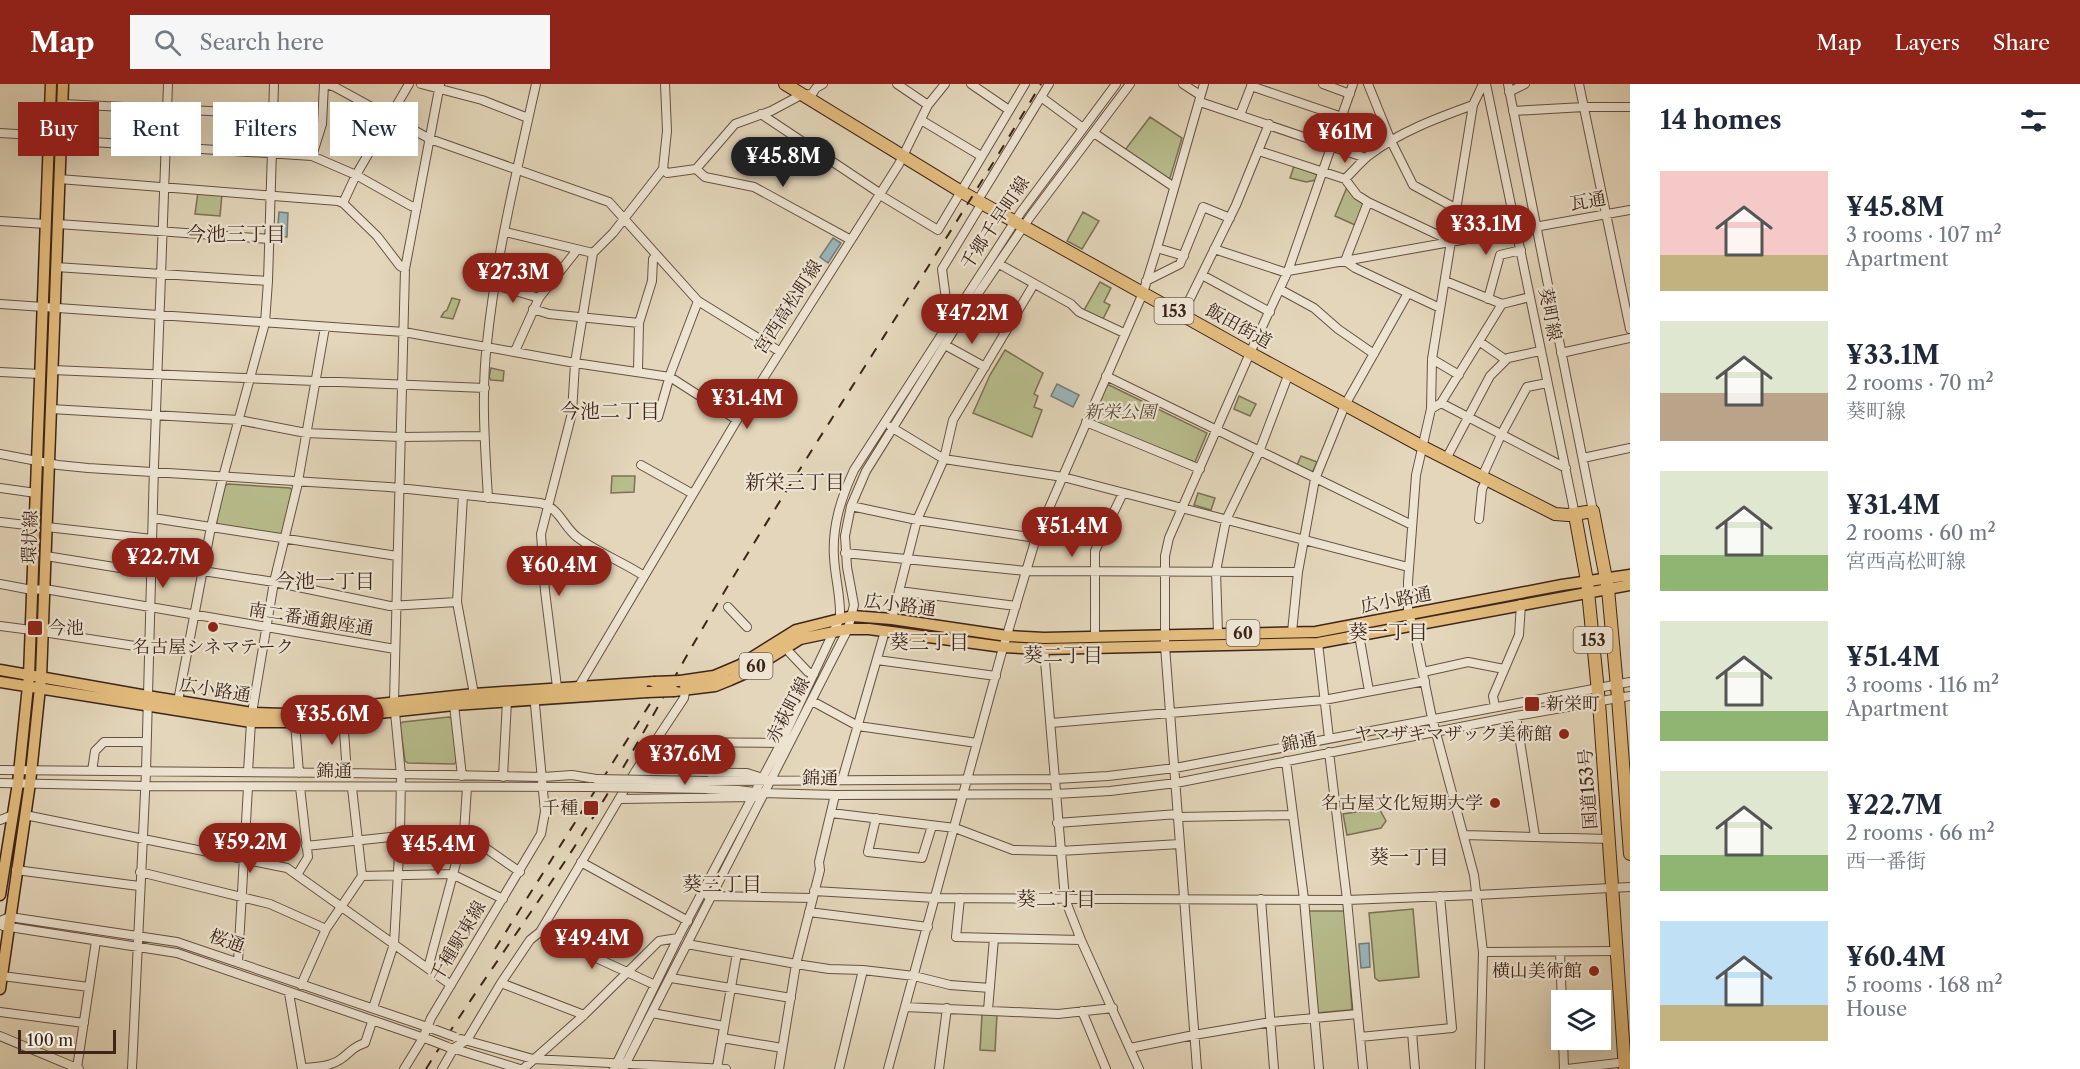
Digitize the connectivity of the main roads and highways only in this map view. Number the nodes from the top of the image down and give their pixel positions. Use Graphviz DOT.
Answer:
graph roads {
  1 [pos="51,84"];
  2 [pos="63,84"];
  3 [pos="785,84"];
  4 [pos="43,461"];
  5 [pos="1593,512"];
  6 [pos="1575,515"];
  7 [pos="1630,574"];
  8 [pos="1607,584"];
  9 [pos="1630,585"];
  10 [pos="1588,586"];
  11 [pos="1165,641"];
  12 [pos="0,670"];
  13 [pos="29,676"];
  14 [pos="41,678"];
  15 [pos="0,682"];
  16 [pos="651,687"];
  17 [pos="28,688"];
  18 [pos="40,690"];
  19 [pos="534,694"];
  20 [pos="1624,697"];
  21 [pos="147,701"];
  22 [pos="394,707"];
  23 [pos="251,718"];
  24 [pos="1630,854"];
  25 [pos="2,867"];
  26 [pos="0,895"];
  27 [pos="4,923"];
  28 [pos="0,989"];
  29 [pos="1627,1064"];
  1 -- 4 [label="main road, 環状線"];
  2 -- 4 [label="main road, 環状線"];
  3 -- 6 [label="highway, 飯田街道 / 153"];
  4 -- 13 [label="main road, 環状線"];
  4 -- 14 [label="main road, 環状線"];
  5 -- 6 [label="highway, 飯田街道 / 153"];
  5 -- 8 [label="highway, 国道153号 / 153"];
  6 -- 10 [label="highway, 国道153号 / 153"];
  7 -- 8 [label="main road, 広小路通 / 60"];
  8 -- 9 [label="main road, 広小路通 / 60"];
  8 -- 10 [label="main road, 広小路通 / 60"];
  8 -- 20 [label="highway, 国道153号 / 153"];
  10 -- 11 [label="main road, 広小路通 / 60"];
  10 -- 11 [label="main road, 広小路通 / 60"];
  10 -- 29 [label="highway, 国道153号 / 153"];
  11 -- 16 [label="main road, 広小路通 / 60, bridge"];
  11 -- 16 [label="main road, 広小路通 / 60, bridge"];
  12 -- 13 [label="main road, 広小路通 / 60"];
  13 -- 14 [label="main road, 広小路通 / 60"];
  13 -- 17 [label="main road, 環状線"];
  14 -- 18 [label="main road, 環状線"];
  14 -- 21 [label="main road, 広小路通 / 60"];
  15 -- 17 [label="main road, 広小路通 / 60"];
  16 -- 19 [label="main road, 広小路通 / 60"];
  16 -- 19 [label="main road, 広小路通 / 60"];
  17 -- 18 [label="main road, 広小路通 / 60"];
  17 -- 25 [label="main road, 環状線"];
  18 -- 21 [label="main road, 広小路通 / 60"];
  18 -- 27 [label="main road, 環状線"];
  19 -- 22 [label="main road, 広小路通 / 60"];
  19 -- 22 [label="main road, 広小路通 / 60"];
  20 -- 24 [label="highway, 国道153号 / 153"];
  21 -- 23 [label="main road, 広小路通 / 60"];
  21 -- 23 [label="main road, 広小路通 / 60"];
  22 -- 23 [label="main road, 広小路通 / 60"];
  22 -- 23 [label="main road, 広小路通 / 60"];
  25 -- 26 [label="main road, 環状線"];
  27 -- 28 [label="main road, 環状線"];
}
